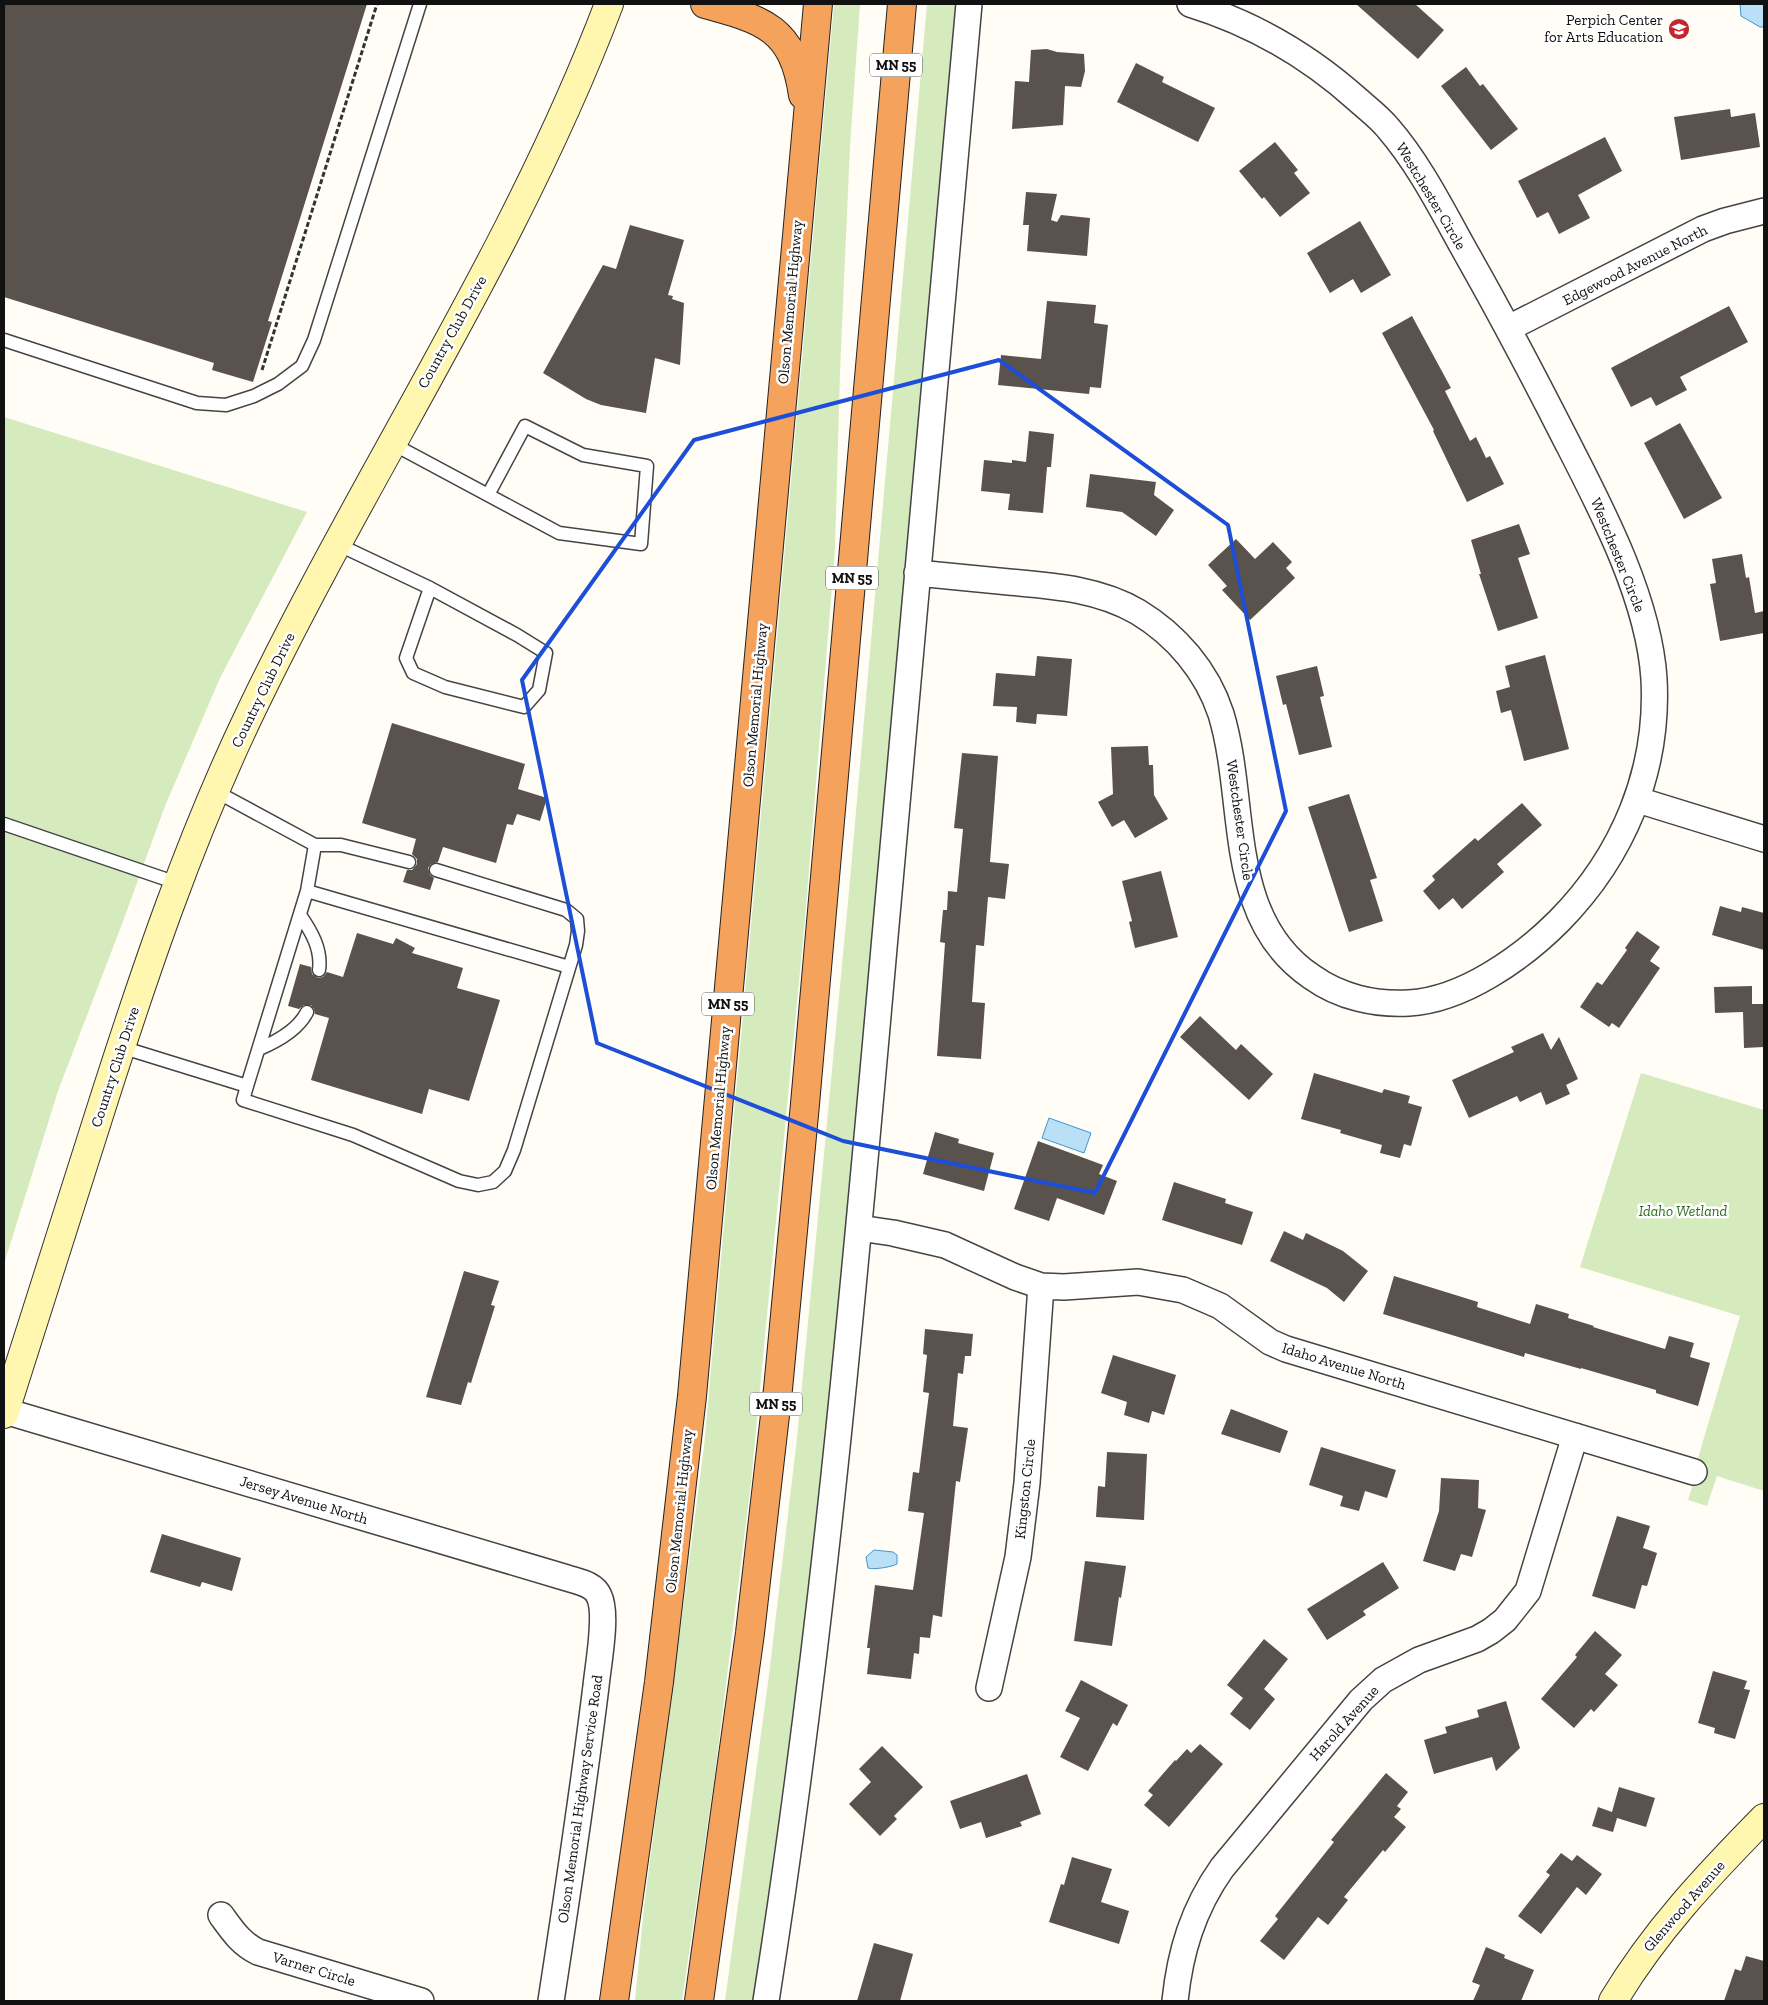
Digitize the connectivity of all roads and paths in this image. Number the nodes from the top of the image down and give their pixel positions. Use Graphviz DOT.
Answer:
graph roads {
  1 [pos="377,4"];
  2 [pos="420,4"];
  3 [pos="609,4"];
  4 [pos="706,4"];
  5 [pos="818,4"];
  6 [pos="902,4"];
  7 [pos="969,4"];
  8 [pos="1190,4"];
  9 [pos="806,128"];
  10 [pos="1764,212"];
  11 [pos="1509,328"];
  12 [pos="4,340"];
  13 [pos="254,396"];
  14 [pos="391,443"];
  15 [pos="488,495"];
  16 [pos="337,544"];
  17 [pos="917,573"];
  18 [pos="430,588"];
  19 [pos="215,791"];
  20 [pos="1638,800"];
  21 [pos="4,824"];
  22 [pos="1764,838"];
  23 [pos="315,845"];
  24 [pos="409,862"];
  25 [pos="436,870"];
  26 [pos="177,883"];
  27 [pos="306,891"];
  28 [pos="300,915"];
  29 [pos="569,967"];
  30 [pos="319,970"];
  31 [pos="308,1012"];
  32 [pos="121,1047"];
  33 [pos="259,1048"];
  34 [pos="247,1086"];
  35 [pos="859,1228"];
  36 [pos="1041,1286"];
  37 [pos="4,1412"];
  38 [pos="1575,1436"];
  39 [pos="1694,1472"];
  40 [pos="600,1596"];
  41 [pos="989,1688"];
  42 [pos="1764,1818"];
  43 [pos="221,1915"];
  44 [pos="421,2001"];
  45 [pos="551,2001"];
  46 [pos="614,2001"];
  47 [pos="699,2001"];
  48 [pos="766,2001"];
  49 [pos="1175,2001"];
  50 [pos="1613,2001"];
  1 -- 13 [label="path"];
  2 -- 13 [label="lane"];
  3 -- 14 [label="street, Country Club Drive"];
  4 -- 9 [label="highway"];
  5 -- 9 [label="highway, Olson Memorial Highway / MN 55"];
  6 -- 47 [label="highway, MN 55"];
  7 -- 17 [label="street"];
  8 -- 11 [label="street, Westchester Circle"];
  9 -- 46 [label="highway, Olson Memorial Highway / MN 55"];
  10 -- 11 [label="street, Edgewood Avenue North"];
  11 -- 20 [label="street, Westchester Circle"];
  12 -- 13 [label="lane"];
  14 -- 15 [label="lane"];
  14 -- 16 [label="street, Country Club Drive"];
  15 -- 15 [label="lane"];
  16 -- 18 [label="lane"];
  16 -- 19 [label="street, Country Club Drive"];
  17 -- 20 [label="street, Westchester Circle"];
  17 -- 35 [label="street"];
  18 -- 18 [label="lane"];
  19 -- 23 [label="lane"];
  19 -- 26 [label="street, Country Club Drive"];
  20 -- 22 [label="street"];
  21 -- 26 [label="lane"];
  23 -- 24 [label="lane"];
  23 -- 27 [label="lane"];
  25 -- 29 [label="lane"];
  26 -- 32 [label="street, Country Club Drive"];
  27 -- 28 [label="lane"];
  27 -- 29 [label="lane"];
  28 -- 30 [label="lane"];
  28 -- 33 [label="lane"];
  29 -- 34 [label="lane"];
  31 -- 33 [label="lane"];
  32 -- 34 [label="lane"];
  32 -- 37 [label="street, Country Club Drive"];
  33 -- 34 [label="lane"];
  35 -- 36 [label="street, Idaho Avenue North"];
  35 -- 48 [label="street"];
  36 -- 38 [label="street, Idaho Avenue North"];
  36 -- 41 [label="street, Kingston Circle"];
  37 -- 40 [label="street, Jersey Avenue North"];
  38 -- 39 [label="street, Idaho Avenue North"];
  38 -- 49 [label="street, Harold Avenue"];
  40 -- 45 [label="street, Olson Memorial Highway Service Road"];
  42 -- 50 [label="street, Glenwood Avenue"];
  43 -- 44 [label="street, Varner Circle"];
}
